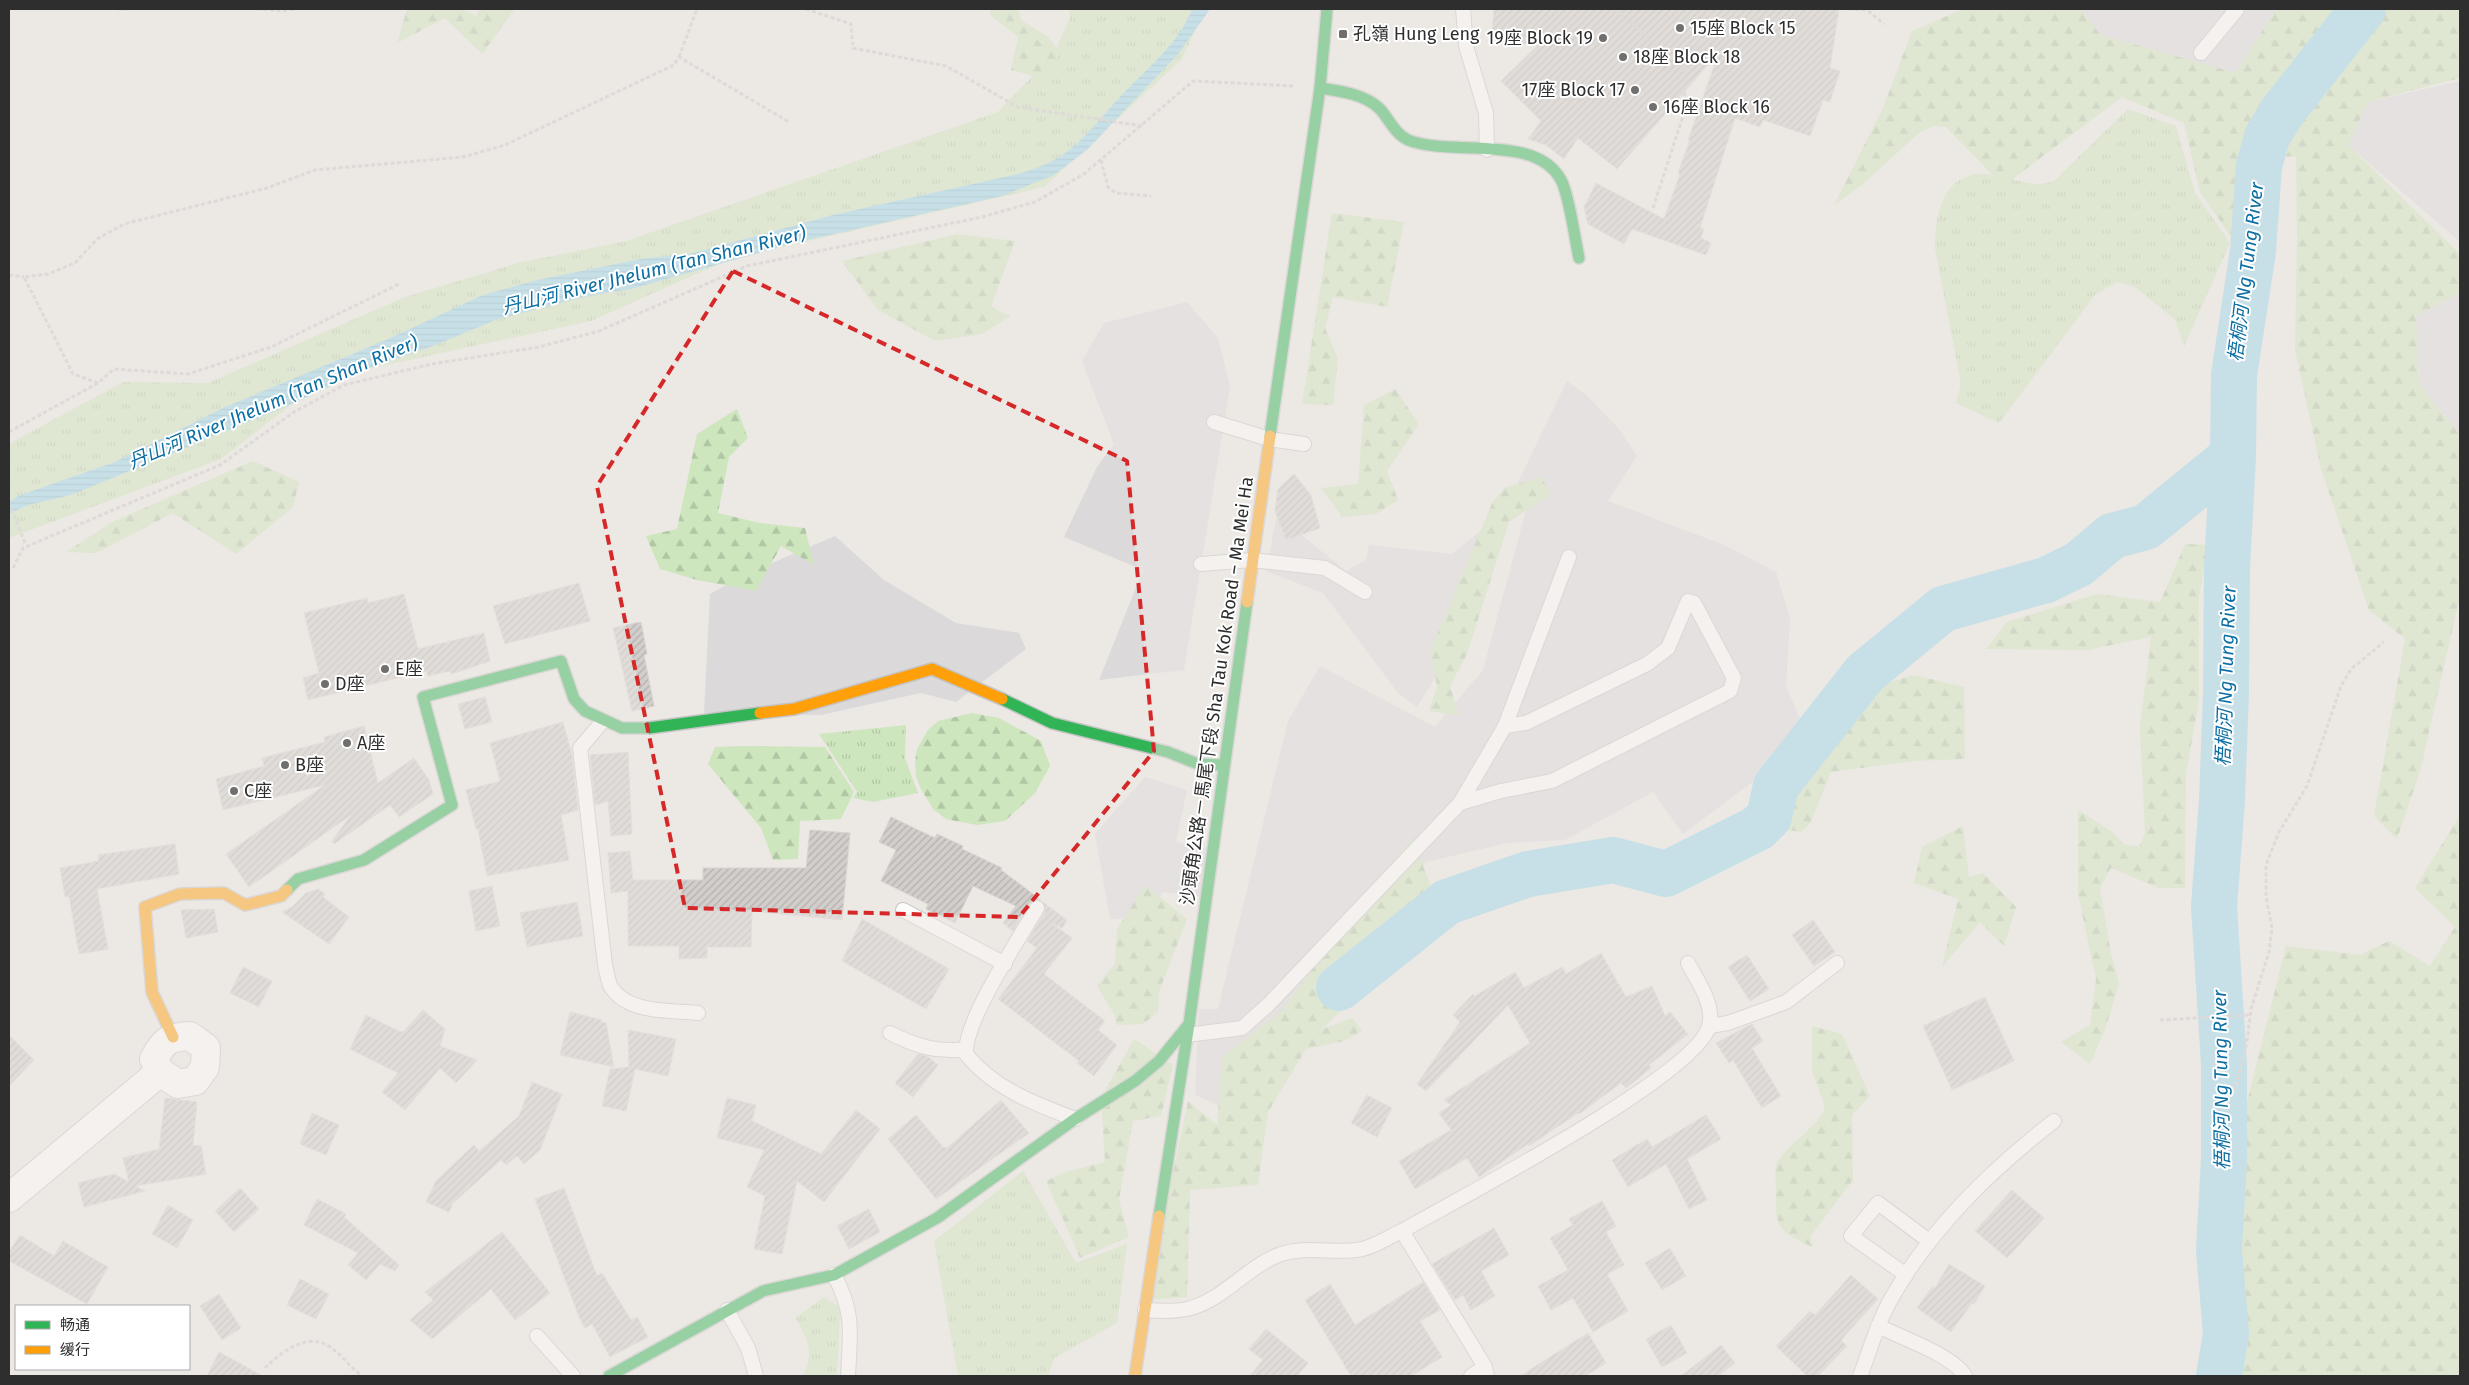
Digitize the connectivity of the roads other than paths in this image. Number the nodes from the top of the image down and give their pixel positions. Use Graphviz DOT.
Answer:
graph roads {
  1 [pos="1326,9"];
  2 [pos="1463,9"];
  3 [pos="2237,9"];
  4 [pos="2201,52"];
  5 [pos="1320,88"];
  6 [pos="1487,150"];
  7 [pos="1579,258"];
  8 [pos="1214,422"];
  9 [pos="1269,440"];
  10 [pos="1304,444"];
  11 [pos="1569,557"];
  12 [pos="1252,560"];
  13 [pos="1201,564"];
  14 [pos="1365,592"];
  15 [pos="603,721"];
  16 [pos="1505,726"];
  17 [pos="1224,765"];
  18 [pos="1460,803"];
  19 [pos="1037,908"];
  20 [pos="904,910"];
  21 [pos="1688,963"];
  22 [pos="1837,963"];
  23 [pos="1005,964"];
  24 [pos="698,1013"];
  25 [pos="1710,1026"];
  26 [pos="1188,1029"];
  27 [pos="890,1034"];
  28 [pos="173,1037"];
  29 [pos="966,1049"];
  30 [pos="160,1072"];
  31 [pos="1075,1119"];
  32 [pos="2054,1121"];
  33 [pos="9,1198"];
  34 [pos="1402,1231"];
  35 [pos="1929,1241"];
  36 [pos="834,1275"];
  37 [pos="1906,1275"];
  38 [pos="727,1310"];
  39 [pos="1145,1310"];
  40 [pos="1878,1326"];
  41 [pos="537,1336"];
  42 [pos="1486,1372"];
  43 [pos="573,1376"];
  44 [pos="609,1376"];
  45 [pos="756,1376"];
  46 [pos="848,1376"];
  47 [pos="1135,1376"];
  48 [pos="1470,1376"];
  49 [pos="1860,1376"];
  50 [pos="1965,1376"];
  1 -- 5 [label="street, 沙頭角公路－馬尾下段 Sha Tau Kok Road – Ma Mei Ha"];
  2 -- 6 [label="lane"];
  3 -- 4 [label="lane"];
  5 -- 6 [label="street"];
  5 -- 9 [label="street, 沙頭角公路－馬尾下段 Sha Tau Kok Road – Ma Mei Ha"];
  6 -- 7 [label="street"];
  8 -- 9 [label="lane"];
  9 -- 10 [label="lane"];
  9 -- 12 [label="street, 沙頭角公路－馬尾下段 Sha Tau Kok Road – Ma Mei Ha"];
  11 -- 16 [label="lane"];
  12 -- 13 [label="lane"];
  12 -- 14 [label="lane"];
  12 -- 17 [label="street, 沙頭角公路－馬尾下段 Sha Tau Kok Road – Ma Mei Ha"];
  15 -- 17 [label="street"];
  15 -- 24 [label="lane"];
  15 -- 28 [label="street"];
  16 -- 18 [label="lane"];
  16 -- 18 [label="lane"];
  17 -- 26 [label="street, 沙頭角公路－馬尾下段 Sha Tau Kok Road – Ma Mei Ha"];
  18 -- 26 [label="lane"];
  19 -- 23 [label="lane"];
  20 -- 23 [label="lane"];
  21 -- 25 [label="lane"];
  22 -- 25 [label="lane"];
  23 -- 29 [label="lane"];
  25 -- 34 [label="lane"];
  26 -- 31 [label="street"];
  26 -- 39 [label="street, 沙頭角公路－馬尾下段 Sha Tau Kok Road – Ma Mei Ha"];
  27 -- 29 [label="lane"];
  28 -- 30 [label="street"];
  28 -- 30 [label="street"];
  29 -- 31 [label="lane"];
  30 -- 33 [label="street"];
  31 -- 36 [label="street"];
  32 -- 35 [label="lane"];
  34 -- 39 [label="lane"];
  34 -- 42 [label="lane"];
  35 -- 37 [label="lane"];
  35 -- 37 [label="lane"];
  36 -- 38 [label="street"];
  36 -- 46 [label="lane"];
  37 -- 40 [label="lane"];
  38 -- 44 [label="street"];
  38 -- 45 [label="lane"];
  39 -- 47 [label="street, 沙頭角公路－馬尾下段 Sha Tau Kok Road – Ma Mei Ha"];
  40 -- 49 [label="lane"];
  40 -- 50 [label="lane"];
  41 -- 43 [label="lane"];
  42 -- 48 [label="lane"];
}
